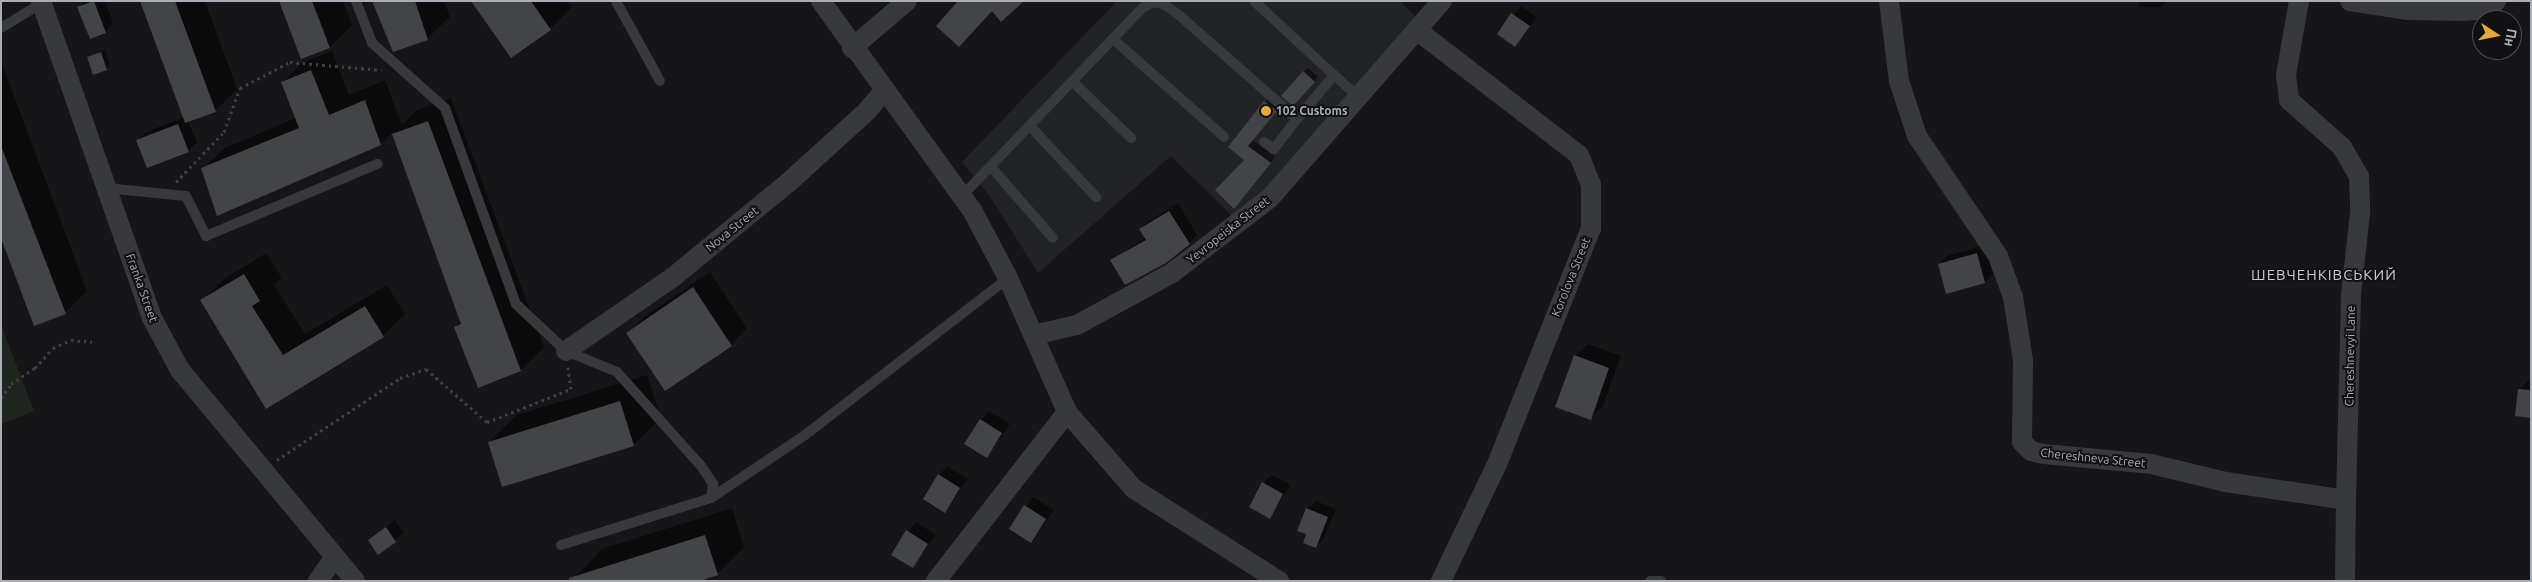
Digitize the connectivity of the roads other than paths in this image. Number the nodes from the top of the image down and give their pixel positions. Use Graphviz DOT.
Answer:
graph roads {
  1 [pos="356,1"];
  2 [pos="616,1"];
  3 [pos="820,1"];
  4 [pos="906,1"];
  5 [pos="1254,1"];
  6 [pos="1442,1"];
  7 [pos="1889,1"];
  8 [pos="2299,1"];
  9 [pos="2350,1"];
  10 [pos="2496,1"];
  11 [pos="42,2"];
  12 [pos="1,28"];
  13 [pos="1418,31"];
  14 [pos="1113,40"];
  15 [pos="852,48"];
  16 [pos="1334,75"];
  17 [pos="660,81"];
  18 [pos="1074,82"];
  19 [pos="884,91"];
  20 [pos="1352,91"];
  21 [pos="1297,119"];
  22 [pos="1030,127"];
  23 [pos="1224,137"];
  24 [pos="1131,138"];
  25 [pos="1264,142"];
  26 [pos="377,164"];
  27 [pos="991,167"];
  28 [pos="106,188"];
  29 [pos="962,196"];
  30 [pos="1096,197"];
  31 [pos="1053,238"];
  32 [pos="1008,278"];
  33 [pos="1033,335"];
  34 [pos="566,351"];
  35 [pos="1067,412"];
  36 [pos="711,498"];
  37 [pos="2346,500"];
  38 [pos="561,545"];
  39 [pos="334,558"];
  40 [pos="318,581"];
  41 [pos="355,581"];
  42 [pos="936,581"];
  43 [pos="1279,581"];
  44 [pos="1441,581"];
  45 [pos="1650,581"];
  46 [pos="1661,581"];
  47 [pos="2345,581"];
  1 -- 34 [label="lane"];
  2 -- 17 [label="lane"];
  3 -- 15 [label="street"];
  4 -- 15 [label="street"];
  5 -- 16 [label="lane"];
  6 -- 13 [label="street, Yevropeiska Street"];
  7 -- 37 [label="street, Chereshneva Street"];
  8 -- 37 [label="street, Chereshnevyi Lane"];
  9 -- 10 [label="street"];
  11 -- 12 [label="lane"];
  11 -- 28 [label="street, Franka Street"];
  13 -- 33 [label="street, Yevropeiska Street"];
  13 -- 44 [label="street, Korolova Street"];
  14 -- 18 [label="lane"];
  14 -- 21 [label="lane"];
  14 -- 23 [label="lane"];
  15 -- 19 [label="street"];
  16 -- 20 [label="lane"];
  16 -- 21 [label="lane"];
  18 -- 22 [label="lane"];
  18 -- 24 [label="lane"];
  19 -- 29 [label="street"];
  19 -- 34 [label="street, Nova Street"];
  21 -- 25 [label="lane"];
  22 -- 27 [label="lane"];
  22 -- 30 [label="lane"];
  26 -- 28 [label="lane"];
  27 -- 29 [label="lane"];
  27 -- 31 [label="lane"];
  28 -- 39 [label="street, Franka Street"];
  29 -- 32 [label="street"];
  32 -- 33 [label="street"];
  32 -- 36 [label="lane"];
  33 -- 35 [label="street"];
  34 -- 36 [label="lane"];
  35 -- 42 [label="street"];
  35 -- 43 [label="street"];
  36 -- 38 [label="lane"];
  37 -- 47 [label="street"];
  39 -- 40 [label="street"];
  39 -- 41 [label="street, Franka Street"];
  45 -- 46 [label="lane"];
}
